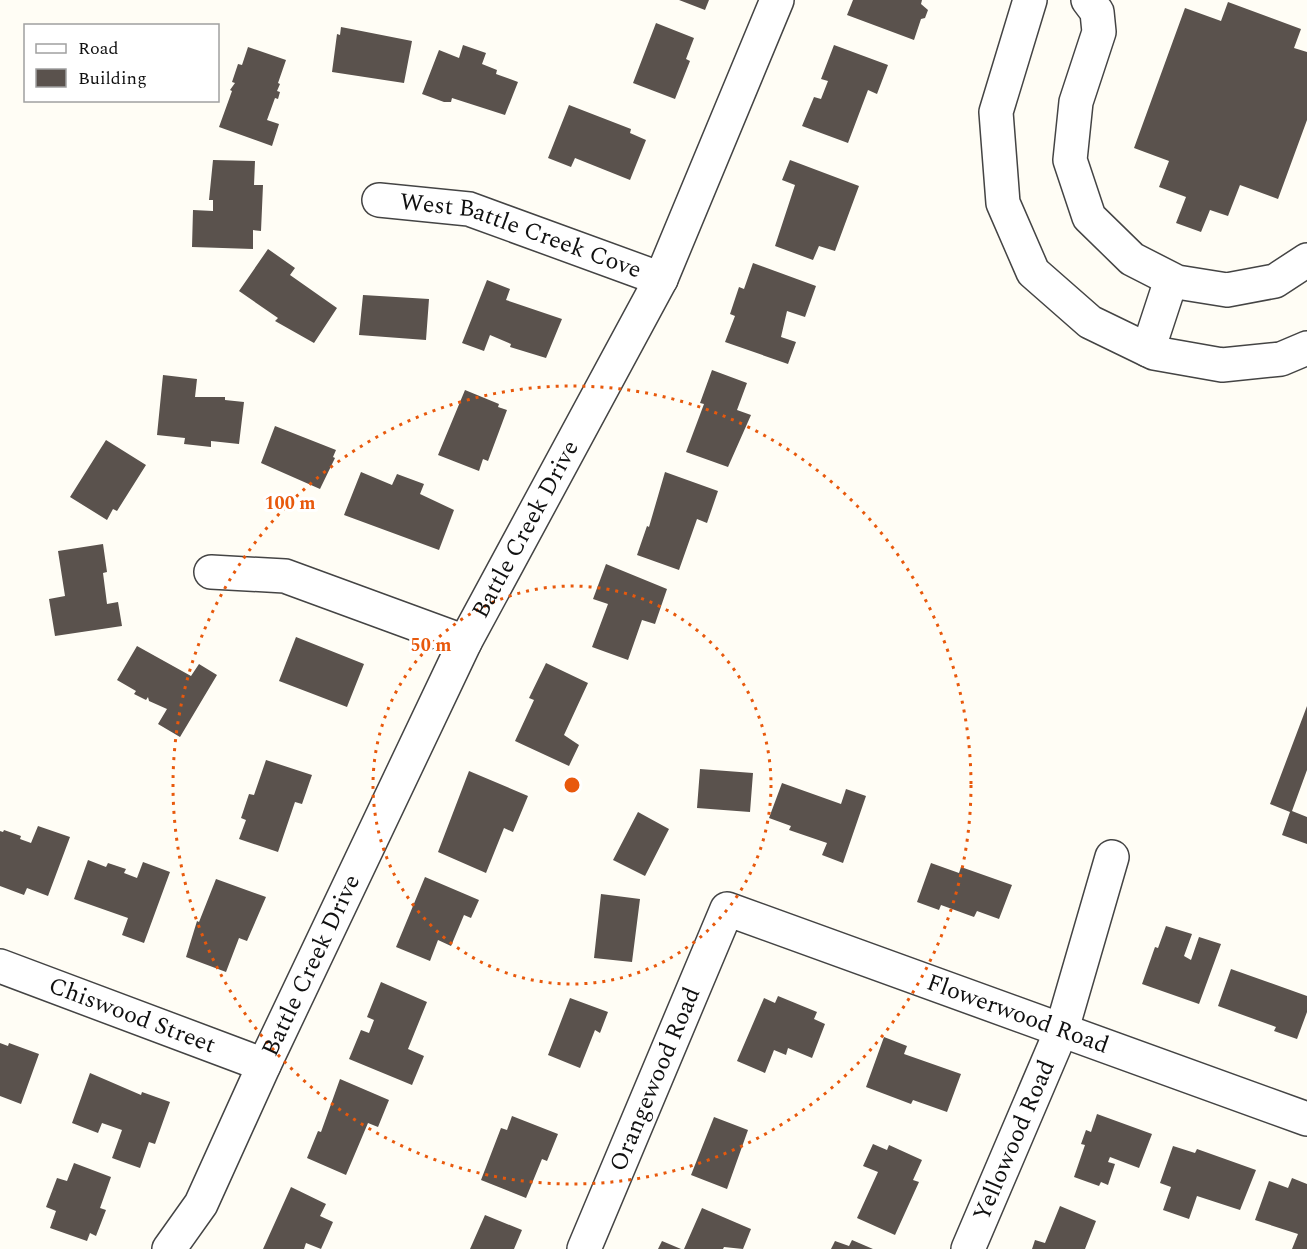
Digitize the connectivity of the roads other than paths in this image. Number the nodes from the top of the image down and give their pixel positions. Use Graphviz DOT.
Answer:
graph roads {
  1 [pos="777,0"];
  2 [pos="1030,0"];
  3 [pos="1088,0"];
  4 [pos="379,200"];
  5 [pos="1307,260"];
  6 [pos="661,279"];
  7 [pos="1172,280"];
  8 [pos="1307,348"];
  9 [pos="1148,350"];
  10 [pos="211,572"];
  11 [pos="465,642"];
  12 [pos="1112,857"];
  13 [pos="727,909"];
  14 [pos="0,966"];
  15 [pos="1062,1029"];
  16 [pos="264,1065"];
  17 [pos="1307,1119"];
  18 [pos="169,1249"];
  19 [pos="584,1249"];
  20 [pos="968,1249"];
  1 -- 6 [label="street, Battle Creek Drive"];
  2 -- 9 [label="street"];
  3 -- 7 [label="street"];
  4 -- 6 [label="street, West Battle Creek Cove"];
  5 -- 7 [label="street"];
  6 -- 11 [label="street, Battle Creek Drive"];
  7 -- 9 [label="street"];
  8 -- 9 [label="street"];
  10 -- 11 [label="street"];
  11 -- 16 [label="street, Battle Creek Drive"];
  12 -- 15 [label="street, Yellowood Road"];
  13 -- 15 [label="street, Flowerwood Road"];
  13 -- 19 [label="street, Orangewood Road"];
  14 -- 16 [label="street, Chiswood Street"];
  15 -- 17 [label="street, Flowerwood Road"];
  15 -- 20 [label="street, Yellowood Road"];
  16 -- 18 [label="street, Battle Creek Drive"];
}
